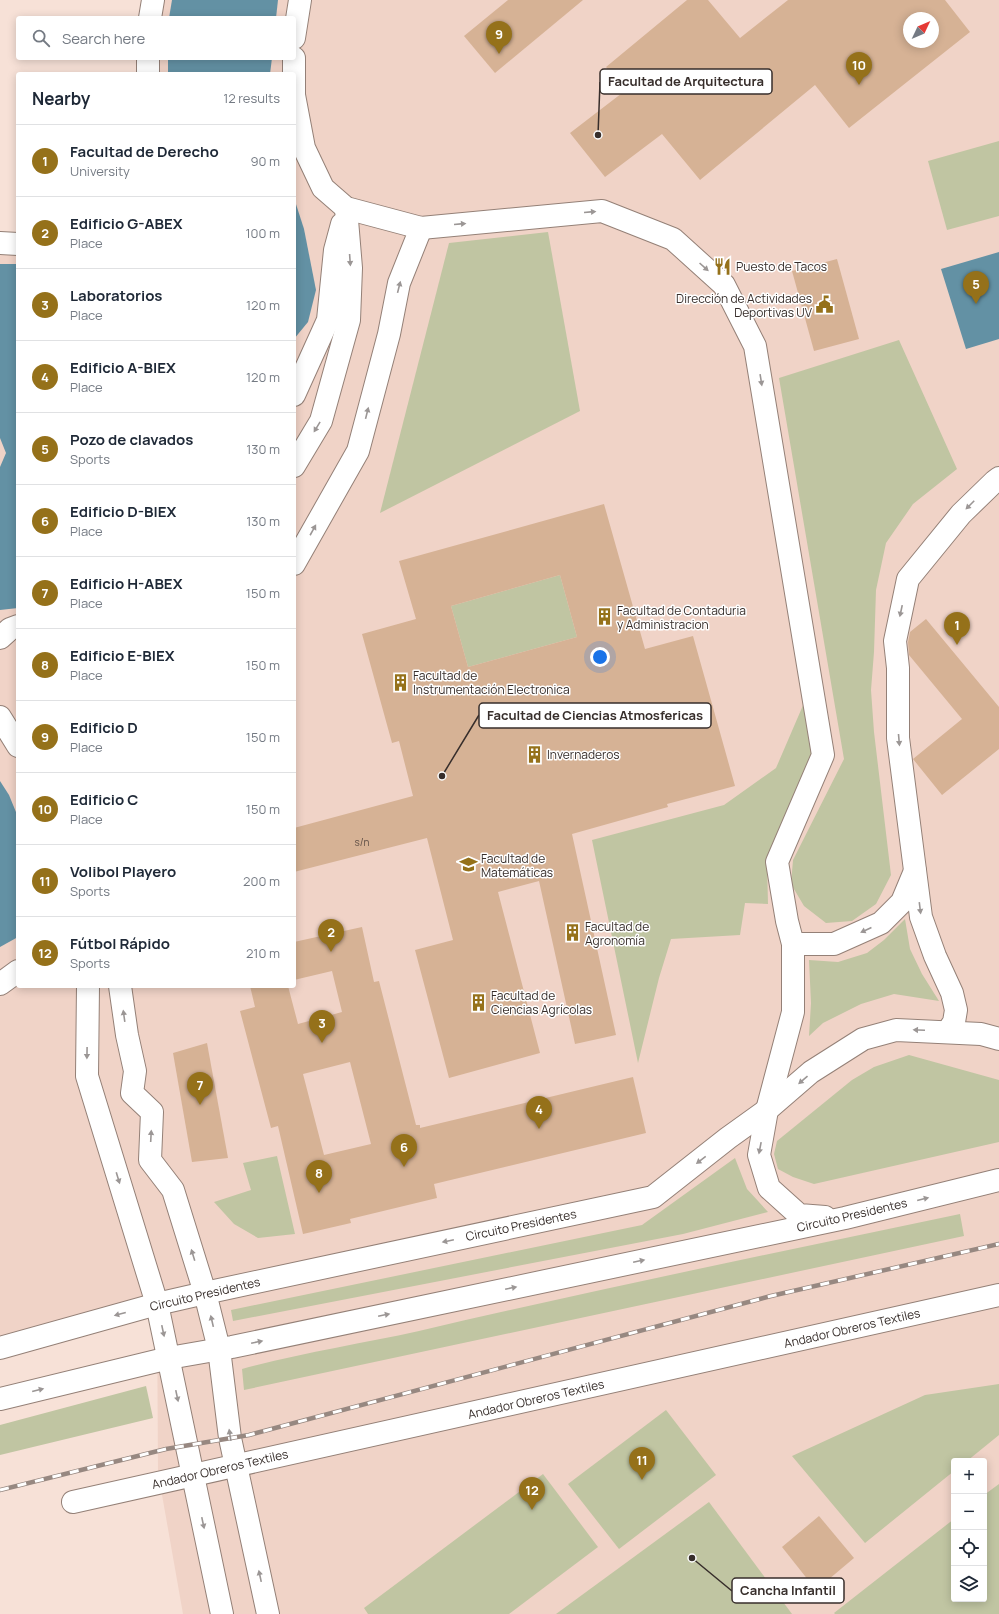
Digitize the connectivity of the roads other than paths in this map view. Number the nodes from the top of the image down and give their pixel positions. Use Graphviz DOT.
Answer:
graph roads {
  1 [pos="153,0"];
  2 [pos="300,0"];
  3 [pos="150,16"];
  4 [pos="296,25"];
  5 [pos="148,60"];
  6 [pos="294,60"];
  7 [pos="148,72"];
  8 [pos="294,72"];
  9 [pos="296,106"];
  10 [pos="346,208"];
  11 [pos="421,228"];
  12 [pos="0,244"];
  13 [pos="16,244"];
  14 [pos="296,391"];
  15 [pos="296,463"];
  16 [pos="999,478"];
  17 [pos="296,560"];
  18 [pos="16,627"];
  19 [pos="0,638"];
  20 [pos="0,717"];
  21 [pos="16,743"];
  22 [pos="915,870"];
  23 [pos="793,944"];
  24 [pos="16,972"];
  25 [pos="0,984"];
  26 [pos="88,988"];
  27 [pos="120,988"];
  28 [pos="948,1031"];
  29 [pos="990,1036"];
  30 [pos="999,1048"];
  31 [pos="768,1110"];
  32 [pos="999,1180"];
  33 [pos="845,1218"];
  34 [pos="205,1292"];
  35 [pos="999,1295"];
  36 [pos="158,1304"];
  37 [pos="0,1348"];
  38 [pos="218,1349"];
  39 [pos="169,1358"];
  40 [pos="0,1399"];
  41 [pos="236,1466"];
  42 [pos="193,1475"];
  43 [pos="73,1502"];
  44 [pos="222,1614"];
  45 [pos="268,1614"];
  1 -- 3 [label="street"];
  2 -- 4 [label="street"];
  5 -- 7 [label="street"];
  6 -- 8 [label="street"];
  9 -- 10 [label="street"];
  10 -- 11 [label="street"];
  10 -- 14 [label="street"];
  10 -- 15 [label="street, one-way"];
  17 -- 11 [label="street, one-way"];
  11 -- 23 [label="street, one-way"];
  12 -- 13 [label="street"];
  16 -- 22 [label="street, one-way"];
  18 -- 19 [label="street"];
  20 -- 21 [label="street"];
  22 -- 23 [label="street, one-way"];
  22 -- 28 [label="street, one-way"];
  23 -- 31 [label="street"];
  24 -- 25 [label="street"];
  26 -- 36 [label="street, one-way"];
  34 -- 27 [label="street, one-way"];
  28 -- 29 [label="street, Circuito Presidentes"];
  28 -- 31 [label="street, Circuito Presidentes, one-way"];
  29 -- 30 [label="street"];
  31 -- 33 [label="street, one-way"];
  31 -- 34 [label="street, Circuito Presidentes, one-way"];
  33 -- 32 [label="street, Circuito Presidentes, one-way"];
  38 -- 33 [label="street, Circuito Presidentes, one-way"];
  34 -- 36 [label="street, Circuito Presidentes"];
  38 -- 34 [label="street, one-way"];
  35 -- 41 [label="street, Andador Obreros Textiles"];
  36 -- 37 [label="street, Circuito Presidentes, one-way"];
  36 -- 39 [label="street, one-way"];
  38 -- 39 [label="street, Circuito Presidentes"];
  41 -- 38 [label="street, one-way"];
  40 -- 39 [label="street, Circuito Presidentes, one-way"];
  39 -- 42 [label="street, one-way"];
  41 -- 42 [label="street, Andador Obreros Textiles"];
  45 -- 41 [label="street, one-way"];
  42 -- 43 [label="street, Andador Obreros Textiles"];
  42 -- 44 [label="street, one-way"];
}
